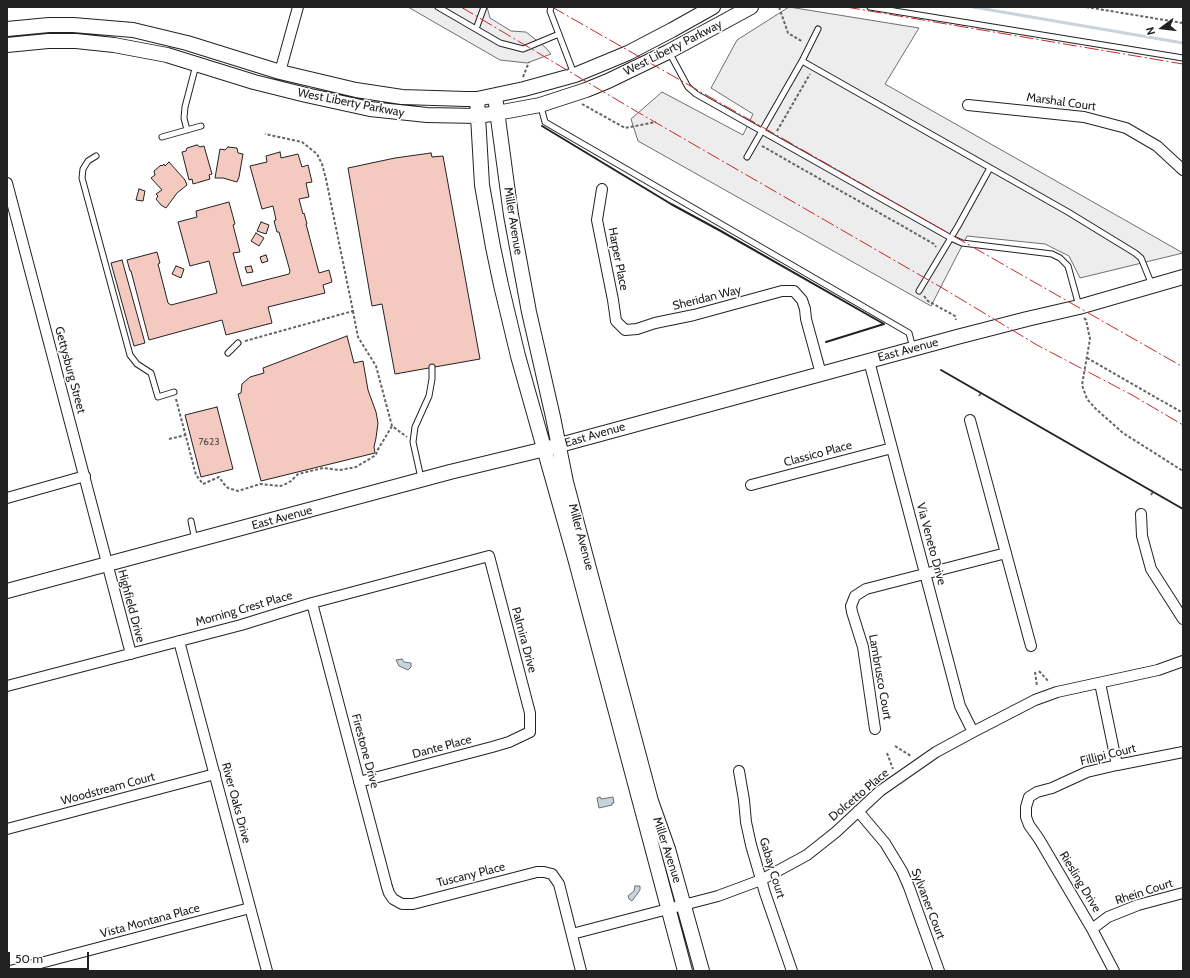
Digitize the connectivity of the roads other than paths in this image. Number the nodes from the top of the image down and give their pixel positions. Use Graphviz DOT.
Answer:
graph roads {
  1 [pos="298,7"];
  2 [pos="438,7"];
  3 [pos="484,7"];
  4 [pos="551,7"];
  5 [pos="713,7"];
  6 [pos="750,7"];
  7 [pos="870,7"];
  8 [pos="7,29"];
  9 [pos="476,29"];
  10 [pos="672,30"];
  11 [pos="818,30"];
  12 [pos="559,34"];
  13 [pos="7,45"];
  14 [pos="668,52"];
  15 [pos="1183,58"];
  16 [pos="802,61"];
  17 [pos="196,64"];
  18 [pos="280,72"];
  19 [pos="627,72"];
  20 [pos="575,75"];
  21 [pos="495,96"];
  22 [pos="477,99"];
  23 [pos="968,104"];
  24 [pos="540,105"];
  25 [pos="497,113"];
  26 [pos="478,116"];
  27 [pos="201,126"];
  28 [pos="187,130"];
  29 [pos="762,131"];
  30 [pos="162,137"];
  31 [pos="96,156"];
  32 [pos="747,157"];
  33 [pos="990,168"];
  34 [pos="1183,170"];
  35 [pos="7,183"];
  36 [pos="602,189"];
  37 [pos="951,238"];
  38 [pos="1183,277"];
  39 [pos="1152,286"];
  40 [pos="919,291"];
  41 [pos="1077,308"];
  42 [pos="625,330"];
  43 [pos="238,344"];
  44 [pos="913,349"];
  45 [pos="228,353"];
  46 [pos="869,361"];
  47 [pos="432,368"];
  48 [pos="821,374"];
  49 [pos="174,392"];
  50 [pos="970,420"];
  51 [pos="551,447"];
  52 [pos="892,448"];
  53 [pos="85,476"];
  54 [pos="422,481"];
  55 [pos="751,485"];
  56 [pos="7,498"];
  57 [pos="1141,514"];
  58 [pos="190,521"];
  59 [pos="196,541"];
  60 [pos="1006,552"];
  61 [pos="489,556"];
  62 [pos="107,564"];
  63 [pos="925,573"];
  64 [pos="7,591"];
  65 [pos="312,603"];
  66 [pos="1183,619"];
  67 [pos="180,641"];
  68 [pos="1030,646"];
  69 [pos="131,654"];
  70 [pos="1183,662"];
  71 [pos="1100,683"];
  72 [pos="7,686"];
  73 [pos="875,729"];
  74 [pos="530,732"];
  75 [pos="973,732"];
  76 [pos="1183,752"];
  77 [pos="1117,765"];
  78 [pos="739,771"];
  79 [pos="215,774"];
  80 [pos="359,782"];
  81 [pos="1026,807"];
  82 [pos="858,811"];
  83 [pos="7,829"];
  84 [pos="761,880"];
  85 [pos="1183,892"];
  86 [pos="397,903"];
  87 [pos="684,905"];
  88 [pos="250,908"];
  89 [pos="668,909"];
  90 [pos="1092,929"];
  91 [pos="572,934"];
  92 [pos="10,971"];
  93 [pos="267,971"];
  94 [pos="581,971"];
  95 [pos="685,971"];
  96 [pos="702,971"];
  97 [pos="792,971"];
  98 [pos="939,971"];
  99 [pos="1114,971"];
  1 -- 18 [label="street"];
  2 -- 9 [label="lane"];
  3 -- 9 [label="lane"];
  4 -- 12 [label="lane"];
  5 -- 10 [label="street, West Liberty Parkway"];
  6 -- 14 [label="street, West Liberty Parkway"];
  7 -- 15 [label="lane"];
  8 -- 18 [label="street, West Liberty Parkway"];
  9 -- 12 [label="lane"];
  10 -- 19 [label="street"];
  10 -- 20 [label="street, West Liberty Parkway"];
  11 -- 16 [label="lane"];
  12 -- 20 [label="lane"];
  13 -- 17 [label="street, West Liberty Parkway"];
  14 -- 19 [label="street, West Liberty Parkway"];
  14 -- 29 [label="lane"];
  16 -- 29 [label="lane"];
  16 -- 33 [label="lane"];
  17 -- 26 [label="street, West Liberty Parkway"];
  17 -- 28 [label="lane"];
  18 -- 22 [label="street, West Liberty Parkway"];
  19 -- 24 [label="street, West Liberty Parkway"];
  20 -- 21 [label="street, West Liberty Parkway"];
  21 -- 22 [label="street, West Liberty Parkway"];
  21 -- 25 [label="street, Miller Avenue"];
  22 -- 26 [label="street, Miller Avenue"];
  23 -- 34 [label="street, Marshal Court"];
  24 -- 25 [label="street, West Liberty Parkway"];
  24 -- 44 [label="lane"];
  25 -- 26 [label="street, West Liberty Parkway"];
  25 -- 51 [label="street, Miller Avenue"];
  26 -- 51 [label="street, Miller Avenue"];
  27 -- 28 [label="lane"];
  28 -- 30 [label="lane"];
  29 -- 32 [label="lane"];
  29 -- 37 [label="lane"];
  31 -- 49 [label="lane"];
  33 -- 37 [label="lane"];
  33 -- 39 [label="lane"];
  35 -- 53 [label="street, Gettysburg Street"];
  36 -- 42 [label="street, Harper Place"];
  37 -- 40 [label="lane"];
  37 -- 41 [label="lane"];
  38 -- 39 [label="street, East Avenue"];
  39 -- 41 [label="street, East Avenue"];
  41 -- 44 [label="street, East Avenue"];
  42 -- 48 [label="street, Sheridan Way"];
  43 -- 45 [label="lane"];
  44 -- 46 [label="street, East Avenue"];
  46 -- 48 [label="street, East Avenue"];
  46 -- 52 [label="street, Via Veneto Drive"];
  47 -- 54 [label="lane"];
  48 -- 51 [label="street, East Avenue"];
  50 -- 60 [label="street"];
  51 -- 54 [label="street, East Avenue"];
  51 -- 87 [label="street, Miller Avenue"];
  51 -- 89 [label="street, Miller Avenue"];
  52 -- 55 [label="street, Classico Place"];
  52 -- 63 [label="street, Via Veneto Drive"];
  53 -- 56 [label="street"];
  53 -- 62 [label="street, Gettysburg Street"];
  54 -- 59 [label="street, East Avenue"];
  57 -- 66 [label="street"];
  58 -- 59 [label="lane"];
  59 -- 62 [label="street, East Avenue"];
  60 -- 63 [label="street, Lambrusco Court"];
  60 -- 68 [label="street"];
  61 -- 65 [label="street, Morning Crest Place"];
  61 -- 74 [label="street, Palmira Drive"];
  62 -- 64 [label="street, East Avenue"];
  62 -- 69 [label="street, Highfield Drive"];
  63 -- 73 [label="street, Lambrusco Court"];
  63 -- 75 [label="street, Via Veneto Drive"];
  65 -- 67 [label="street, Morning Crest Place"];
  65 -- 80 [label="street, Firestone Drive"];
  67 -- 69 [label="street, Morning Crest Place"];
  67 -- 79 [label="street, River Oaks Drive"];
  69 -- 72 [label="street, Morning Crest Place"];
  70 -- 71 [label="street, Dolcetto Place"];
  71 -- 75 [label="street, Dolcetto Place"];
  71 -- 77 [label="street"];
  74 -- 80 [label="street, Dante Place"];
  75 -- 82 [label="street, Dolcetto Place"];
  76 -- 77 [label="street, Fillipi Court"];
  77 -- 81 [label="street, Fillipi Court"];
  78 -- 84 [label="street, Gabay Court"];
  79 -- 83 [label="street, Woodstream Court"];
  79 -- 88 [label="street, River Oaks Drive"];
  80 -- 86 [label="street, Firestone Drive"];
  81 -- 90 [label="street, Riesling Drive"];
  82 -- 84 [label="street, Dolcetto Place"];
  82 -- 98 [label="street, Sylvaner Court"];
  84 -- 87 [label="street, Dolcetto Place"];
  84 -- 97 [label="street, Gabay Court"];
  85 -- 90 [label="street, Rhein Court"];
  86 -- 91 [label="street, Tuscany Place"];
  87 -- 89 [label="street, Dolcetto Place"];
  87 -- 96 [label="street, Miller Avenue"];
  88 -- 92 [label="street, Vista Montana Place"];
  88 -- 93 [label="street, River Oaks Drive"];
  89 -- 91 [label="street, Dolcetto Place"];
  89 -- 95 [label="street, Miller Avenue"];
  90 -- 99 [label="street, Riesling Drive"];
  91 -- 94 [label="street"];
}
